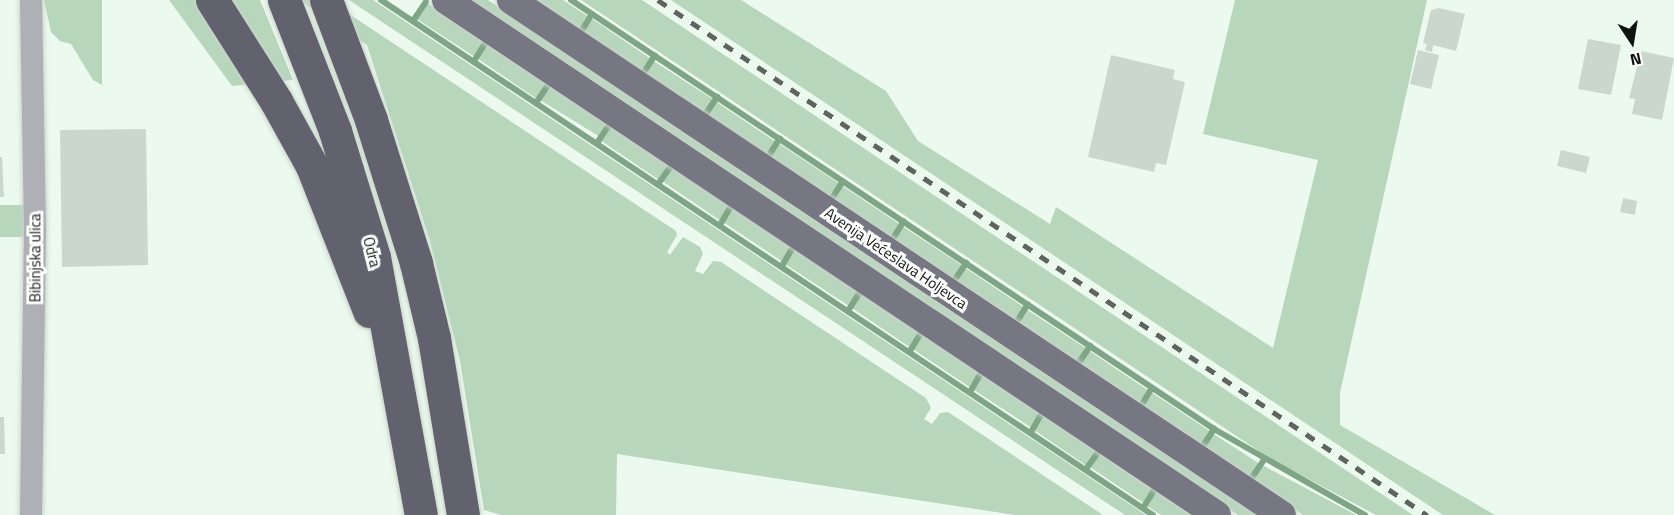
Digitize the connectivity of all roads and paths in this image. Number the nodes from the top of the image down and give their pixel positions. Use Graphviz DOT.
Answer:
graph roads {
  1 [pos="32,0"];
  2 [pos="212,0"];
  3 [pos="284,0"];
  4 [pos="326,0"];
  5 [pos="447,0"];
  6 [pos="511,0"];
  7 [pos="400,388"];
  8 [pos="31,515"];
  9 [pos="422,515"];
  10 [pos="463,515"];
  11 [pos="1217,515"];
  12 [pos="1282,515"];
  1 -- 8 [label="street, Bibinjska ulica"];
  2 -- 7 [label="highway"];
  3 -- 7 [label="highway, Odra"];
  4 -- 10 [label="highway"];
  5 -- 11 [label="main road"];
  6 -- 12 [label="main road, Avenija Većeslava Holjevca"];
  7 -- 9 [label="highway, Odra"];
}
